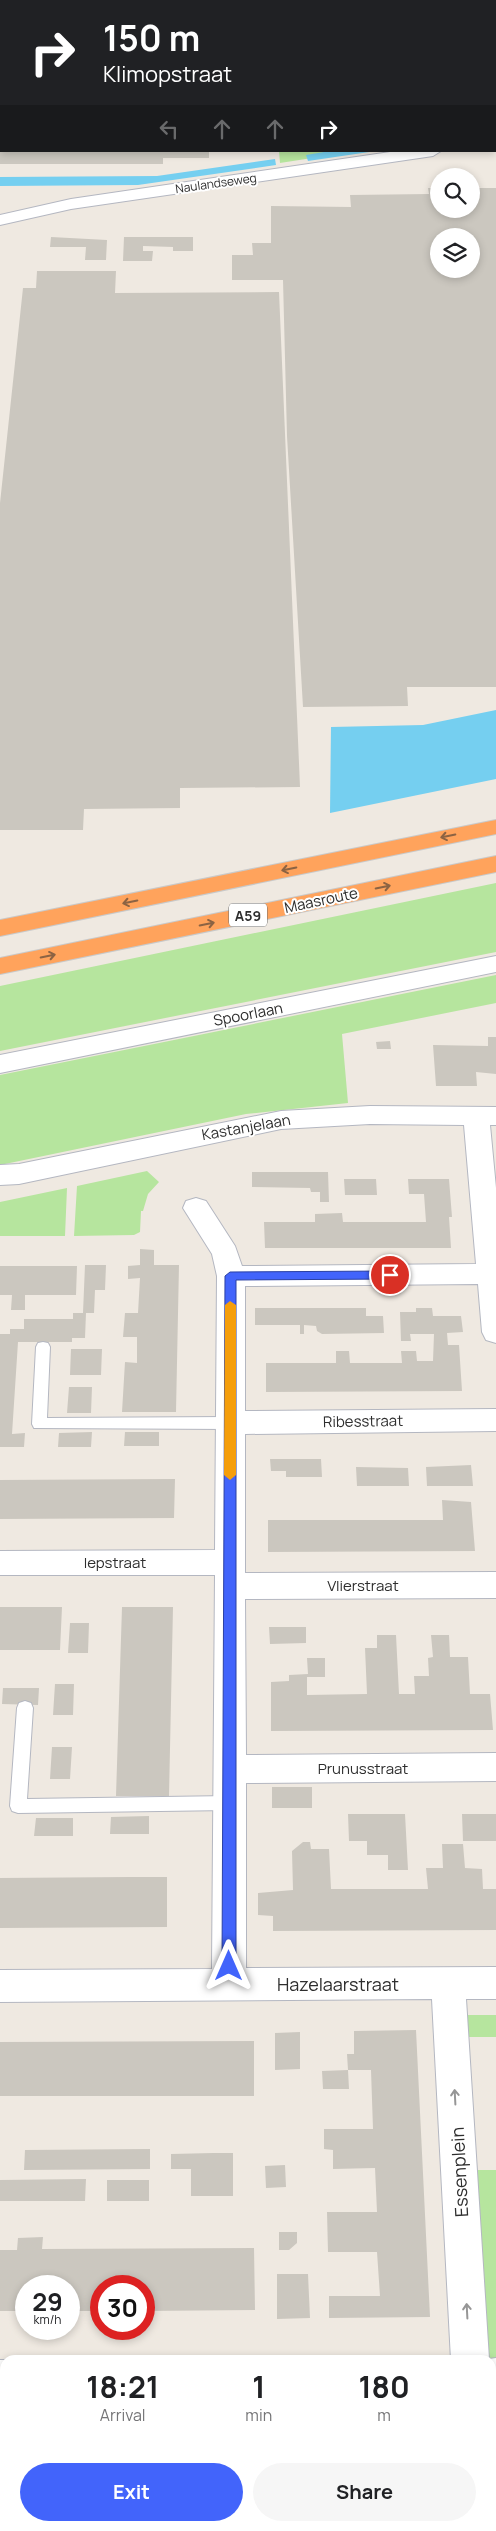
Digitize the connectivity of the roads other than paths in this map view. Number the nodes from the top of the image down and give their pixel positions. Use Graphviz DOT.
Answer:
graph roads {
  1 [pos="426,152"];
  2 [pos="0,220"];
  3 [pos="496,827"];
  4 [pos="496,864"];
  5 [pos="0,928"];
  6 [pos="496,964"];
  7 [pos="0,966"];
  8 [pos="0,1064"];
  9 [pos="486,1116"];
  10 [pos="0,1175"];
  11 [pos="196,1208"];
  12 [pos="490,1274"];
  13 [pos="230,1276"];
  14 [pos="496,1332"];
  15 [pos="43,1347"];
  16 [pos="496,1420"];
  17 [pos="230,1422"];
  18 [pos="0,1563"];
  19 [pos="230,1574"];
  20 [pos="496,1585"];
  21 [pos="25,1708"];
  22 [pos="496,1767"];
  23 [pos="230,1768"];
  24 [pos="230,1803"];
  25 [pos="448,1983"];
  26 [pos="496,1983"];
  27 [pos="229,1984"];
  28 [pos="0,1986"];
  29 [pos="470,2355"];
  1 -- 2 [label="street, Naulandseweg"];
  3 -- 5 [label="highway, A59, one-way"];
  7 -- 4 [label="highway, Maasroute / A59, one-way"];
  6 -- 8 [label="street, Spoorlaan"];
  9 -- 10 [label="street, Kastanjelaan"];
  9 -- 12 [label="street"];
  11 -- 13 [label="street"];
  12 -- 13 [label="street"];
  12 -- 14 [label="street"];
  13 -- 17 [label="street"];
  15 -- 17 [label="lane"];
  16 -- 17 [label="street, Ribesstraat"];
  17 -- 19 [label="street"];
  18 -- 19 [label="street, Iepstraat"];
  19 -- 20 [label="street, Vlierstraat"];
  19 -- 23 [label="street"];
  21 -- 24 [label="lane"];
  22 -- 23 [label="street, Prunusstraat"];
  23 -- 24 [label="street"];
  24 -- 27 [label="street"];
  25 -- 26 [label="street, Hazelaarstraat"];
  25 -- 27 [label="street, Hazelaarstraat"];
  29 -- 25 [label="street, Essenplein, one-way"];
  27 -- 28 [label="street, Hazelaarstraat"];
}
